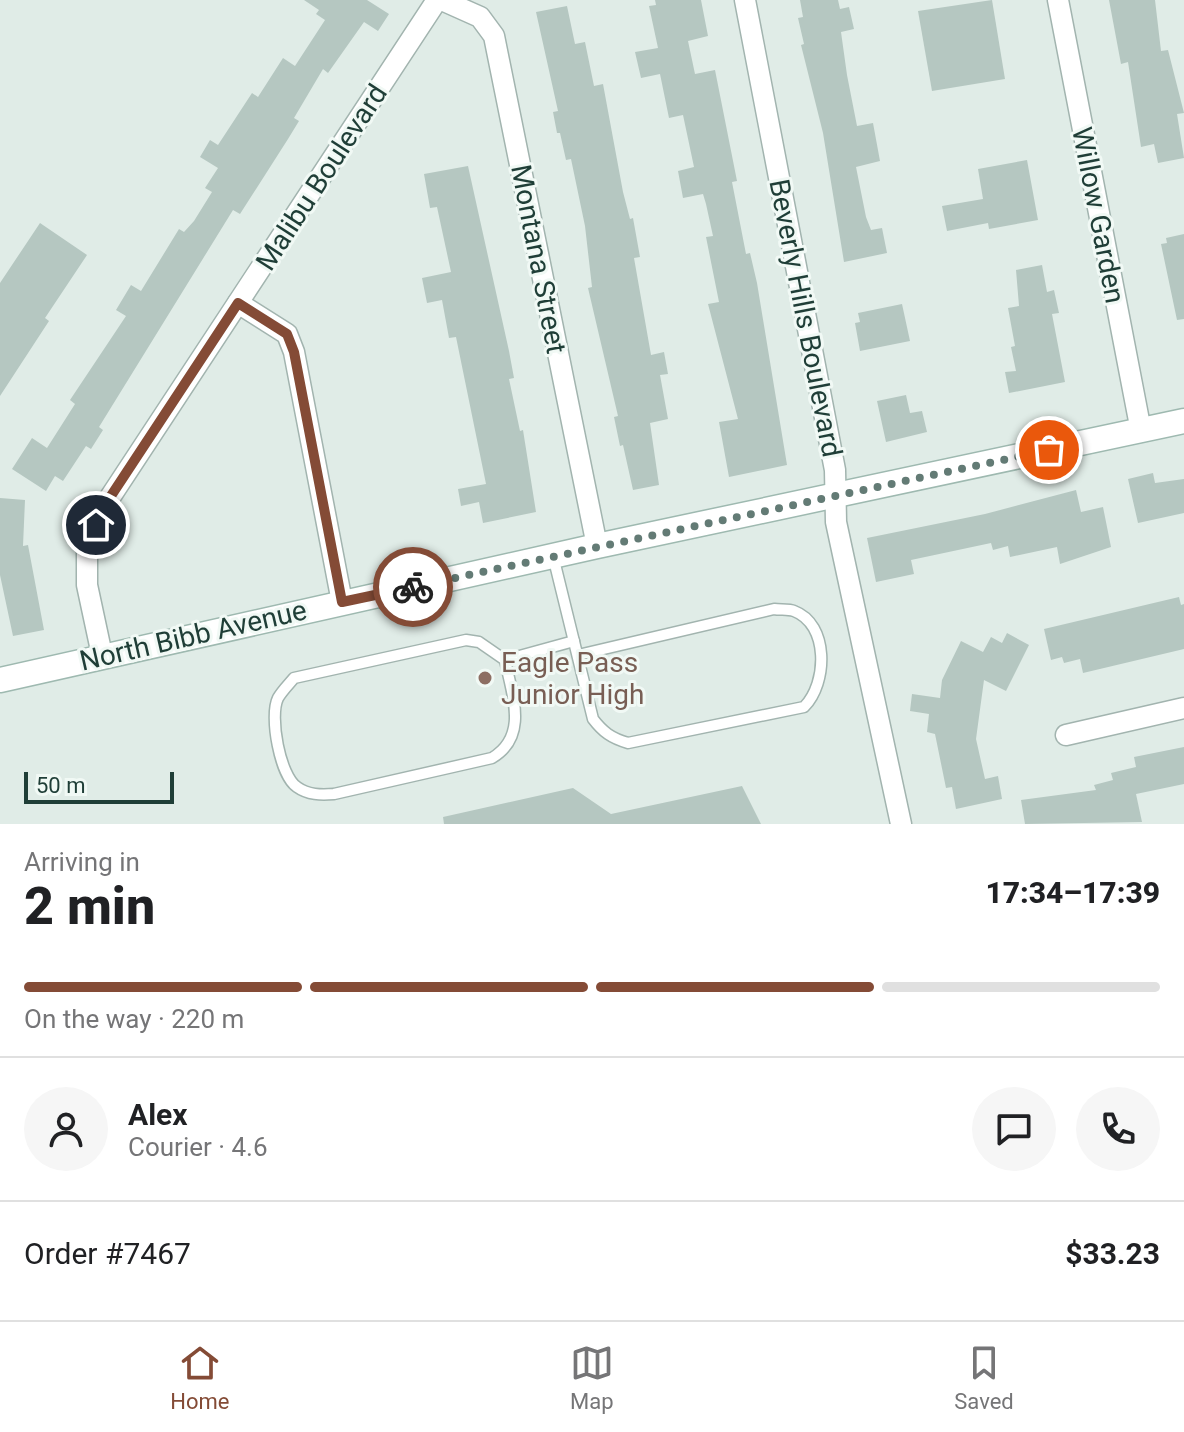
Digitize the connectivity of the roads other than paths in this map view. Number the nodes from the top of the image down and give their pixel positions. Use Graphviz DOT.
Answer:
graph roads {
  1 [pos="440,0"];
  2 [pos="745,0"];
  3 [pos="1058,0"];
  4 [pos="238,303"];
  5 [pos="1184,421"];
  6 [pos="1141,431"];
  7 [pos="835,496"];
  8 [pos="597,546"];
  9 [pos="553,556"];
  10 [pos="342,602"];
  11 [pos="574,641"];
  12 [pos="102,655"];
  13 [pos="578,655"];
  14 [pos="505,660"];
  15 [pos="0,680"];
  16 [pos="1184,708"];
  17 [pos="1066,735"];
  18 [pos="901,824"];
  1 -- 4 [label="street, Malibu Boulevard"];
  1 -- 8 [label="street, Montana Street"];
  2 -- 7 [label="street, Beverly Hills Boulevard"];
  3 -- 6 [label="street, Willow Garden"];
  4 -- 10 [label="street"];
  4 -- 12 [label="street, Malibu Boulevard"];
  5 -- 6 [label="main road, North Bibb Avenue"];
  6 -- 7 [label="main road, North Bibb Avenue"];
  7 -- 8 [label="main road, North Bibb Avenue"];
  7 -- 18 [label="street, Beverly Hills Boulevard"];
  8 -- 9 [label="main road, North Bibb Avenue"];
  9 -- 10 [label="main road, North Bibb Avenue"];
  9 -- 11 [label="lane"];
  10 -- 12 [label="main road, North Bibb Avenue"];
  11 -- 13 [label="lane"];
  11 -- 14 [label="lane"];
  12 -- 15 [label="main road, North Bibb Avenue"];
  13 -- 13 [label="lane"];
  14 -- 14 [label="lane"];
  16 -- 17 [label="street"];
}
